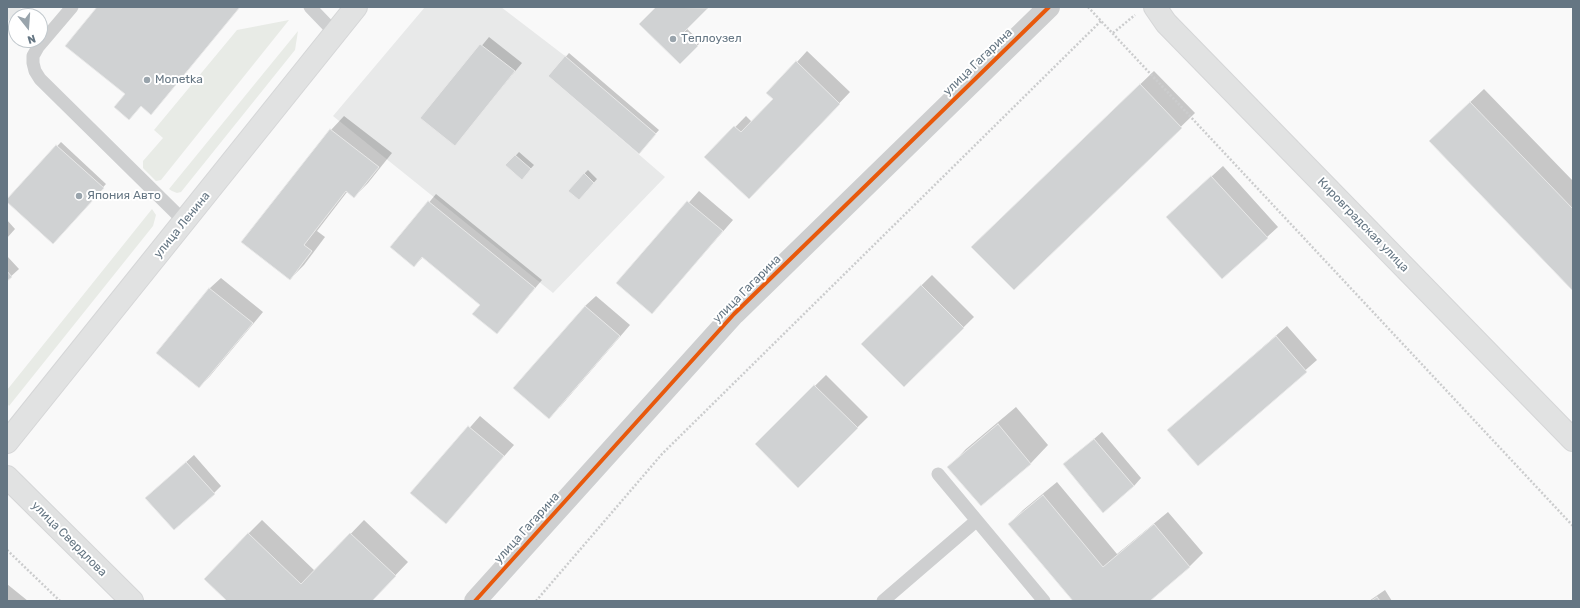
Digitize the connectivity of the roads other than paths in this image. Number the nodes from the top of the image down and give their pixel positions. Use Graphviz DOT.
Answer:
graph roads {
  1 [pos="72,7"];
  2 [pos="310,7"];
  3 [pos="356,7"];
  4 [pos="1049,7"];
  5 [pos="1147,9"];
  6 [pos="335,33"];
  7 [pos="184,221"];
  8 [pos="1573,440"];
  9 [pos="7,442"];
  10 [pos="938,474"];
  11 [pos="7,477"];
  12 [pos="976,520"];
  13 [pos="132,601"];
  14 [pos="475,601"];
  15 [pos="883,601"];
  16 [pos="1044,601"];
  1 -- 7 [label="lane"];
  2 -- 6 [label="lane"];
  3 -- 6 [label="main road, улица Ленина"];
  4 -- 14 [label="street, улица Гагарина"];
  5 -- 8 [label="main road, Кировградская улица"];
  6 -- 7 [label="main road, улица Ленина"];
  7 -- 9 [label="main road, улица Ленина"];
  10 -- 12 [label="lane"];
  11 -- 13 [label="main road, улица Свердлова"];
  12 -- 15 [label="lane"];
  12 -- 16 [label="lane"];
}
